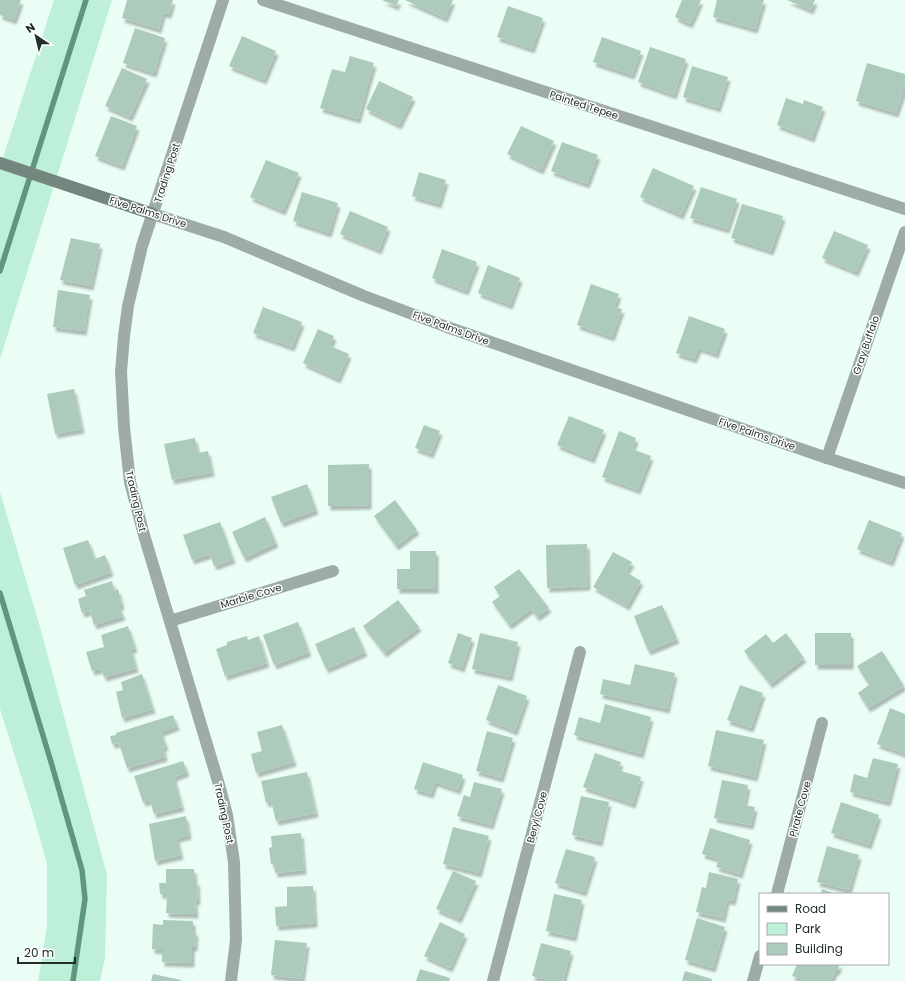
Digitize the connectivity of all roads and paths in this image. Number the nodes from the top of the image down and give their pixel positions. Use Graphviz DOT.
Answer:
graph roads {
  1 [pos="223,0"];
  2 [pos="263,0"];
  3 [pos="0,163"];
  4 [pos="905,210"];
  5 [pos="153,214"];
  6 [pos="905,232"];
  7 [pos="827,458"];
  8 [pos="905,483"];
  9 [pos="333,571"];
  10 [pos="170,621"];
  11 [pos="580,652"];
  12 [pos="822,723"];
  13 [pos="777,893"];
  14 [pos="759,960"];
  15 [pos="231,981"];
  16 [pos="494,981"];
  17 [pos="753,981"];
  1 -- 5 [label="street, Trading Post"];
  2 -- 4 [label="street, Painted Tepee"];
  3 -- 5 [label="street, Five Palms Drive"];
  5 -- 7 [label="street, Five Palms Drive"];
  5 -- 10 [label="street, Trading Post"];
  6 -- 7 [label="street, Gray Buffalo"];
  7 -- 8 [label="street, Five Palms Drive"];
  9 -- 10 [label="street, Marble Cove"];
  10 -- 15 [label="street, Trading Post"];
  11 -- 16 [label="street, Beryl Cove"];
  12 -- 13 [label="street, Pirate Cove"];
  14 -- 17 [label="street"];
}
